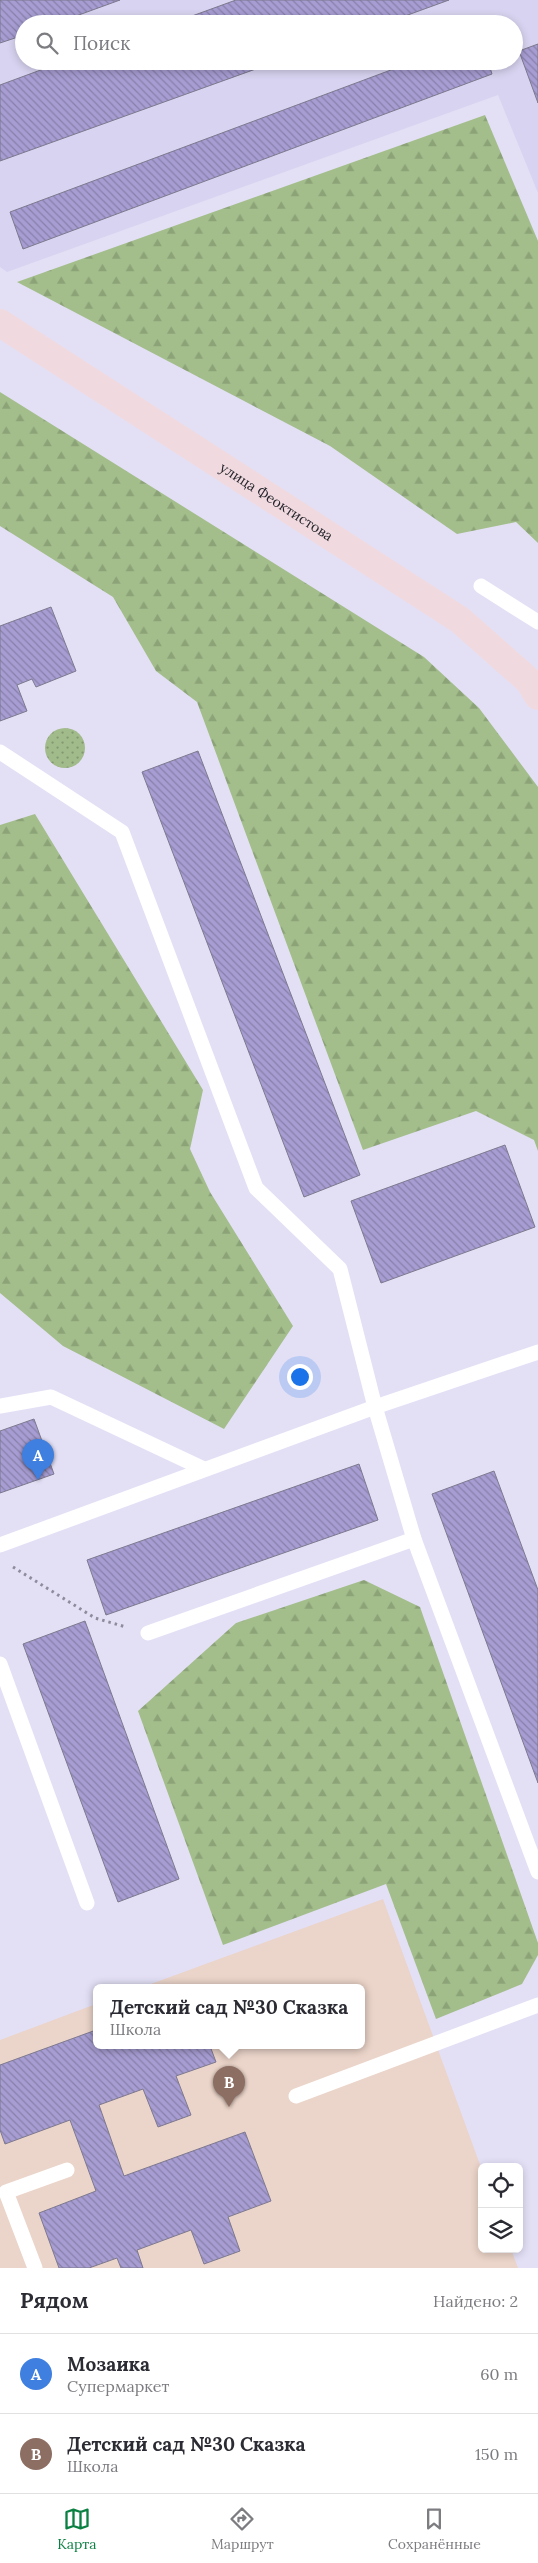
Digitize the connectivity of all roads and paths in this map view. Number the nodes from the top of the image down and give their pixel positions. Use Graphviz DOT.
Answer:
graph roads {
  1 [pos="0,323"];
  2 [pos="480,586"];
  3 [pos="538,622"];
  4 [pos="538,696"];
  5 [pos="0,752"];
  6 [pos="538,1352"];
  7 [pos="0,1406"];
  8 [pos="375,1407"];
  9 [pos="204,1469"];
  10 [pos="414,1539"];
  11 [pos="0,1544"];
  12 [pos="8,1564"];
  13 [pos="148,1633"];
  14 [pos="0,1664"];
  15 [pos="538,1872"];
  16 [pos="87,1903"];
  17 [pos="538,2006"];
  18 [pos="296,2096"];
  19 [pos="67,2170"];
  20 [pos="35,2268"];
  1 -- 4 [label="street, улица Феоктистова"];
  2 -- 3 [label="lane"];
  5 -- 8 [label="lane"];
  6 -- 8 [label="lane"];
  7 -- 9 [label="lane"];
  8 -- 9 [label="lane"];
  8 -- 10 [label="lane"];
  9 -- 11 [label="lane"];
  10 -- 13 [label="lane"];
  10 -- 15 [label="lane"];
  12 -- 13 [label="path"];
  14 -- 16 [label="lane"];
  17 -- 18 [label="lane"];
  19 -- 20 [label="lane"];
}
